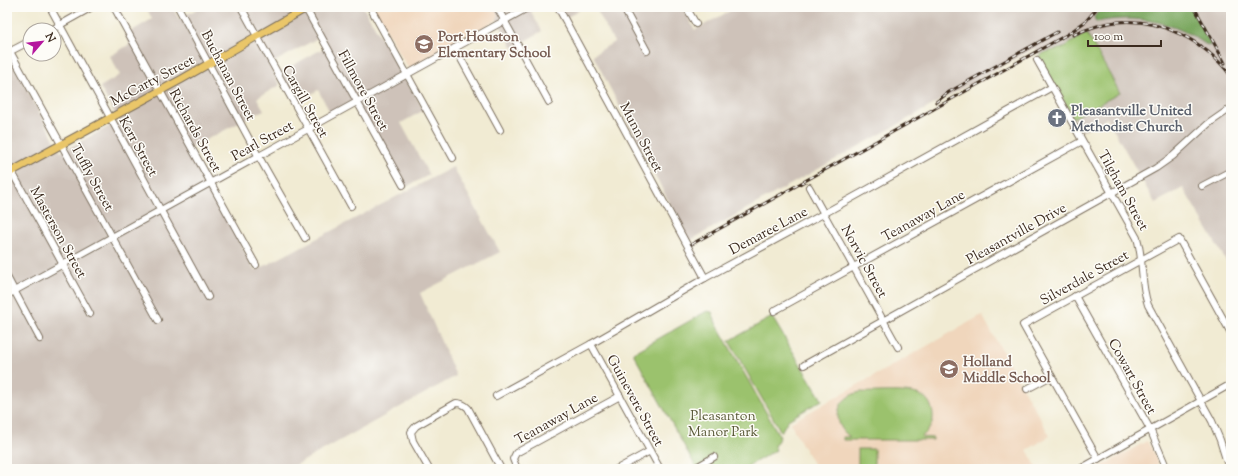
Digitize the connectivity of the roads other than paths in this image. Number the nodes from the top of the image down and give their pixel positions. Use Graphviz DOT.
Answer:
graph roads {
  1 [pos="50,7"];
  2 [pos="92,7"];
  3 [pos="114,7"];
  4 [pos="178,7"];
  5 [pos="241,7"];
  6 [pos="306,7"];
  7 [pos="370,7"];
  8 [pos="497,7"];
  9 [pos="530,7"];
  10 [pos="558,7"];
  11 [pos="623,7"];
  12 [pos="686,7"];
  13 [pos="505,21"];
  14 [pos="58,22"];
  15 [pos="62,24"];
  16 [pos="696,24"];
  17 [pos="62,29"];
  18 [pos="257,36"];
  19 [pos="22,44"];
  20 [pos="455,48"];
  21 [pos="8,50"];
  22 [pos="647,50"];
  23 [pos="1038,60"];
  24 [pos="209,64"];
  25 [pos="407,74"];
  26 [pos="1052,87"];
  27 [pos="160,90"];
  28 [pos="357,102"];
  29 [pos="549,102"];
  30 [pos="1231,108"];
  31 [pos="110,118"];
  32 [pos="308,128"];
  33 [pos="500,130"];
  34 [pos="1082,141"];
  35 [pos="61,144"];
  36 [pos="258,155"];
  37 [pos="453,158"];
  38 [pos="7,163"];
  39 [pos="1231,171"];
  40 [pos="9,173"];
  41 [pos="211,182"];
  42 [pos="403,185"];
  43 [pos="1202,186"];
  44 [pos="810,187"];
  45 [pos="1112,194"];
  46 [pos="351,206"];
  47 [pos="160,210"];
  48 [pos="825,213"];
  49 [pos="112,236"];
  50 [pos="305,238"];
  51 [pos="1142,258"];
  52 [pos="62,263"];
  53 [pos="256,265"];
  54 [pos="854,267"];
  55 [pos="7,277"];
  56 [pos="705,278"];
  57 [pos="14,291"];
  58 [pos="7,295"];
  59 [pos="1075,296"];
  60 [pos="208,297"];
  61 [pos="774,311"];
  62 [pos="90,314"];
  63 [pos="158,320"];
  64 [pos="884,320"];
  65 [pos="1231,333"];
  66 [pos="40,339"];
  67 [pos="591,344"];
  68 [pos="898,347"];
  69 [pos="804,365"];
  70 [pos="1051,376"];
  71 [pos="1231,384"];
  72 [pos="1027,389"];
  73 [pos="496,396"];
  74 [pos="620,396"];
  75 [pos="1201,401"];
  76 [pos="1150,429"];
  77 [pos="650,451"];
  78 [pos="714,457"];
  79 [pos="1098,459"];
  80 [pos="515,468"];
  81 [pos="429,469"];
  82 [pos="501,469"];
  83 [pos="617,469"];
  84 [pos="660,469"];
  85 [pos="693,469"];
  86 [pos="1080,469"];
  87 [pos="1167,469"];
  88 [pos="1230,469"];
  1 -- 14 [label="street, Kerr Street"];
  2 -- 15 [label="street"];
  3 -- 27 [label="street, Richards Street"];
  4 -- 24 [label="street, Buchanan Street"];
  5 -- 18 [label="street, Cargill Street"];
  6 -- 18 [label="main road, McCarty Street"];
  6 -- 28 [label="street, Fillmore Street"];
  7 -- 25 [label="street"];
  8 -- 13 [label="street"];
  9 -- 13 [label="street, Pearl Street"];
  10 -- 56 [label="street, Munn Street"];
  11 -- 22 [label="street"];
  12 -- 16 [label="street"];
  13 -- 20 [label="street, Pearl Street"];
  13 -- 29 [label="street"];
  17 -- 31 [label="street, Kerr Street"];
  18 -- 24 [label="main road, McCarty Street"];
  18 -- 32 [label="street, Cargill Street"];
  19 -- 21 [label="street"];
  20 -- 25 [label="street, Pearl Street"];
  20 -- 33 [label="street"];
  21 -- 35 [label="street, Tuffly Street"];
  23 -- 26 [label="street, Tilgham Street"];
  24 -- 27 [label="main road, McCarty Street"];
  24 -- 36 [label="street, Buchanan Street"];
  25 -- 28 [label="street, Pearl Street"];
  25 -- 37 [label="street"];
  26 -- 34 [label="street, Tilgham Street"];
  26 -- 48 [label="street, Demaree Lane"];
  27 -- 31 [label="main road, McCarty Street"];
  27 -- 41 [label="street, Richards Street"];
  28 -- 32 [label="street, Pearl Street"];
  28 -- 42 [label="street, Fillmore Street"];
  30 -- 45 [label="street, Pleasantville Drive"];
  31 -- 35 [label="main road, McCarty Street"];
  31 -- 47 [label="street, Kerr Street"];
  32 -- 36 [label="street, Pearl Street"];
  32 -- 46 [label="street, Cargill Street"];
  34 -- 45 [label="street, Tilgham Street"];
  34 -- 54 [label="street, Teanaway Lane"];
  35 -- 40 [label="main road, McCarty Street"];
  35 -- 49 [label="street, Tuffly Street"];
  36 -- 41 [label="street, Pearl Street"];
  36 -- 50 [label="street, Buchanan Street"];
  38 -- 40 [label="street, Masterson Street"];
  39 -- 43 [label="street"];
  40 -- 52 [label="street, Masterson Street"];
  41 -- 47 [label="street, Pearl Street"];
  41 -- 53 [label="street, Richards Street"];
  44 -- 48 [label="street, Norvic Street"];
  45 -- 51 [label="street, Tilgham Street"];
  45 -- 64 [label="street, Pleasantville Drive"];
  47 -- 49 [label="street, Pearl Street"];
  47 -- 60 [label="street, Kerr Street"];
  48 -- 54 [label="street, Norvic Street"];
  48 -- 56 [label="street, Demaree Lane"];
  49 -- 52 [label="street, Pearl Street"];
  49 -- 63 [label="street, Tuffly Street"];
  51 -- 59 [label="street, Silverdale Street"];
  51 -- 65 [label="street, Silverdale Street"];
  51 -- 75 [label="street, Tilgham Street"];
  52 -- 57 [label="street, Pearl Street"];
  52 -- 62 [label="street, Masterson Street"];
  54 -- 61 [label="street, Teanaway Lane"];
  54 -- 64 [label="street, Norvic Street"];
  55 -- 57 [label="street"];
  56 -- 67 [label="street, Demaree Lane"];
  57 -- 58 [label="street, Pearl Street"];
  57 -- 66 [label="street"];
  59 -- 70 [label="street, Silverdale Street"];
  59 -- 76 [label="street, Cowart Street"];
  64 -- 68 [label="street, Norvic Street"];
  64 -- 69 [label="street, Pleasantville Drive"];
  67 -- 73 [label="street, Demaree Lane"];
  67 -- 74 [label="street, Guinevere Street"];
  70 -- 72 [label="street"];
  70 -- 79 [label="street"];
  71 -- 75 [label="street"];
  74 -- 77 [label="street, Guinevere Street"];
  74 -- 80 [label="street, Teanaway Lane"];
  75 -- 76 [label="street"];
  75 -- 88 [label="street, Tilgham Street"];
  76 -- 79 [label="street"];
  76 -- 87 [label="street, Cowart Street"];
  77 -- 83 [label="street"];
  77 -- 84 [label="street, Guinevere Street"];
  78 -- 85 [label="street"];
  79 -- 86 [label="street"];
  81 -- 82 [label="street"];
}
